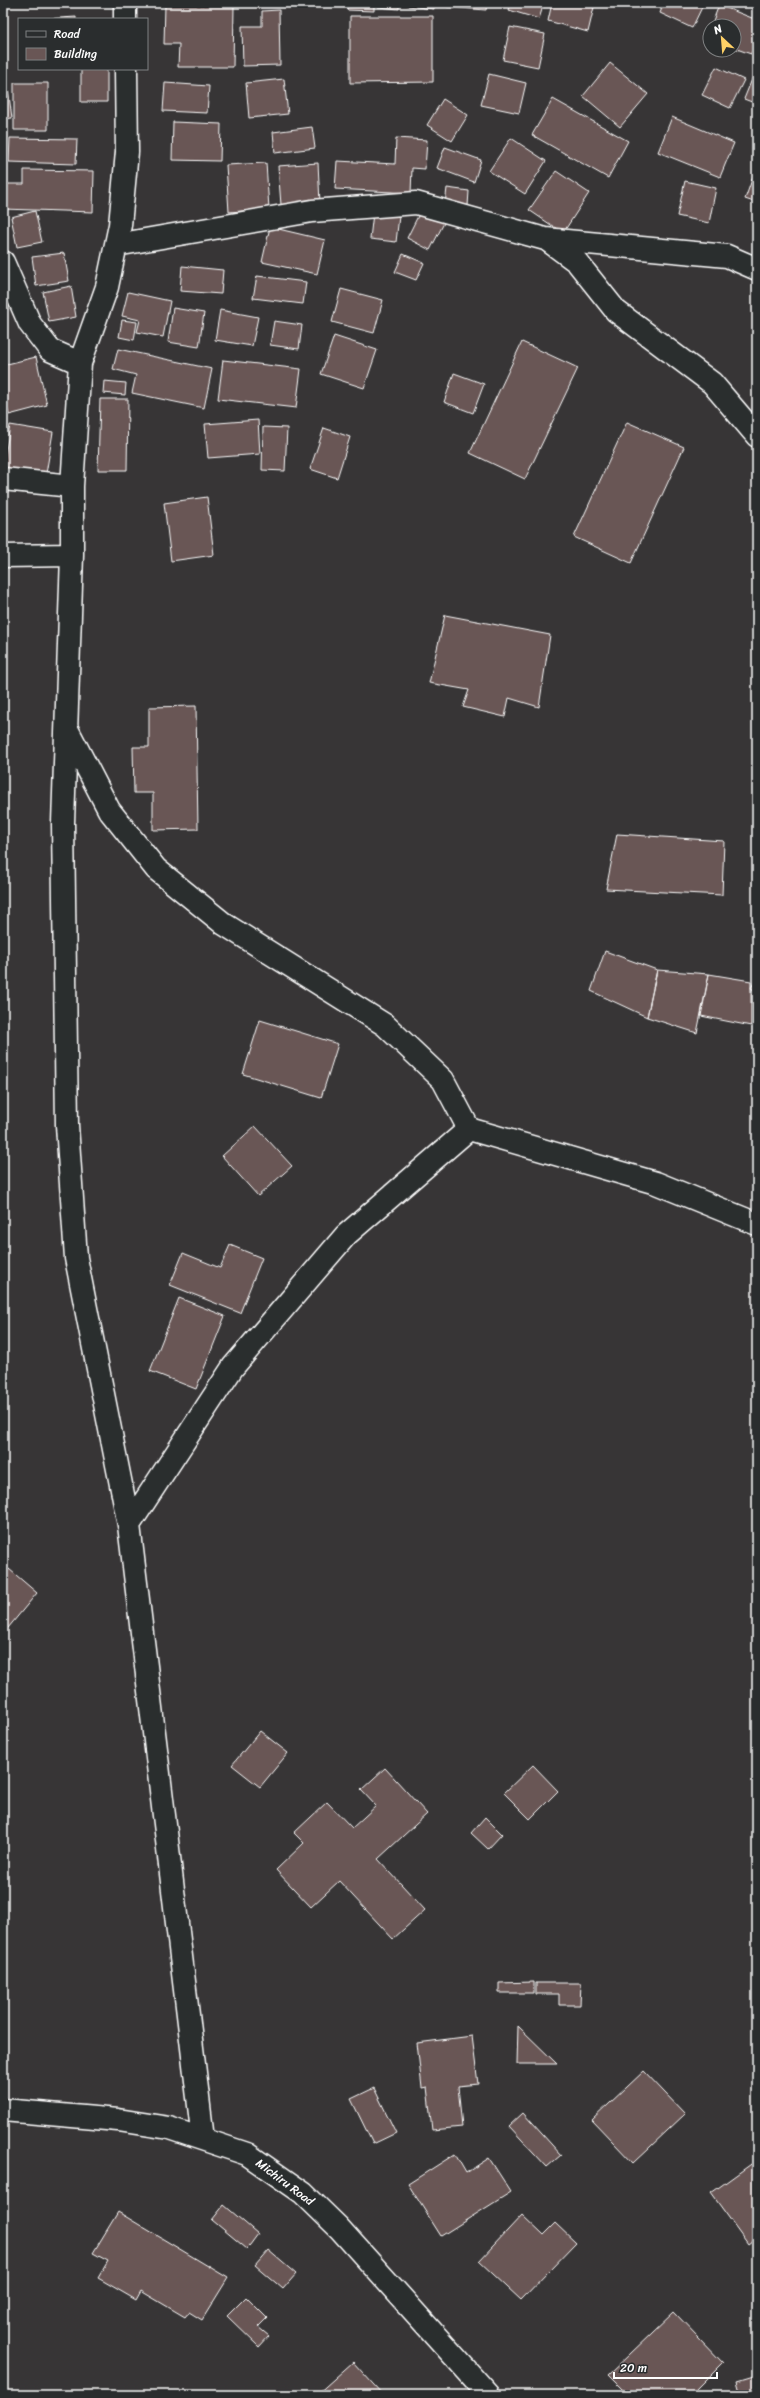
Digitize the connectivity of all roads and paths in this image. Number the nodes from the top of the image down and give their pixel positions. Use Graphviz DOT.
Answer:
graph roads {
  1 [pos="125,3"];
  2 [pos="125,18"];
  3 [pos="126,70"];
  4 [pos="545,238"];
  5 [pos="116,245"];
  6 [pos="3,262"];
  7 [pos="757,269"];
  8 [pos="80,363"];
  9 [pos="757,436"];
  10 [pos="3,479"];
  11 [pos="72,486"];
  12 [pos="72,555"];
  13 [pos="3,556"];
  14 [pos="66,728"];
  15 [pos="469,1129"];
  16 [pos="757,1224"];
  17 [pos="129,1525"];
  18 [pos="3,2110"];
  19 [pos="203,2139"];
  20 [pos="489,2395"];
  1 -- 2 [label="street"];
  3 -- 5 [label="street"];
  4 -- 5 [label="street"];
  4 -- 7 [label="street"];
  4 -- 9 [label="street"];
  5 -- 8 [label="street"];
  6 -- 8 [label="street"];
  8 -- 11 [label="street"];
  10 -- 11 [label="street"];
  11 -- 12 [label="street"];
  12 -- 13 [label="street"];
  12 -- 14 [label="street"];
  14 -- 15 [label="street"];
  14 -- 17 [label="street"];
  15 -- 16 [label="street"];
  15 -- 17 [label="street"];
  17 -- 19 [label="street"];
  18 -- 19 [label="street, Michiru Road"];
  19 -- 20 [label="street, Michiru Road"];
}
